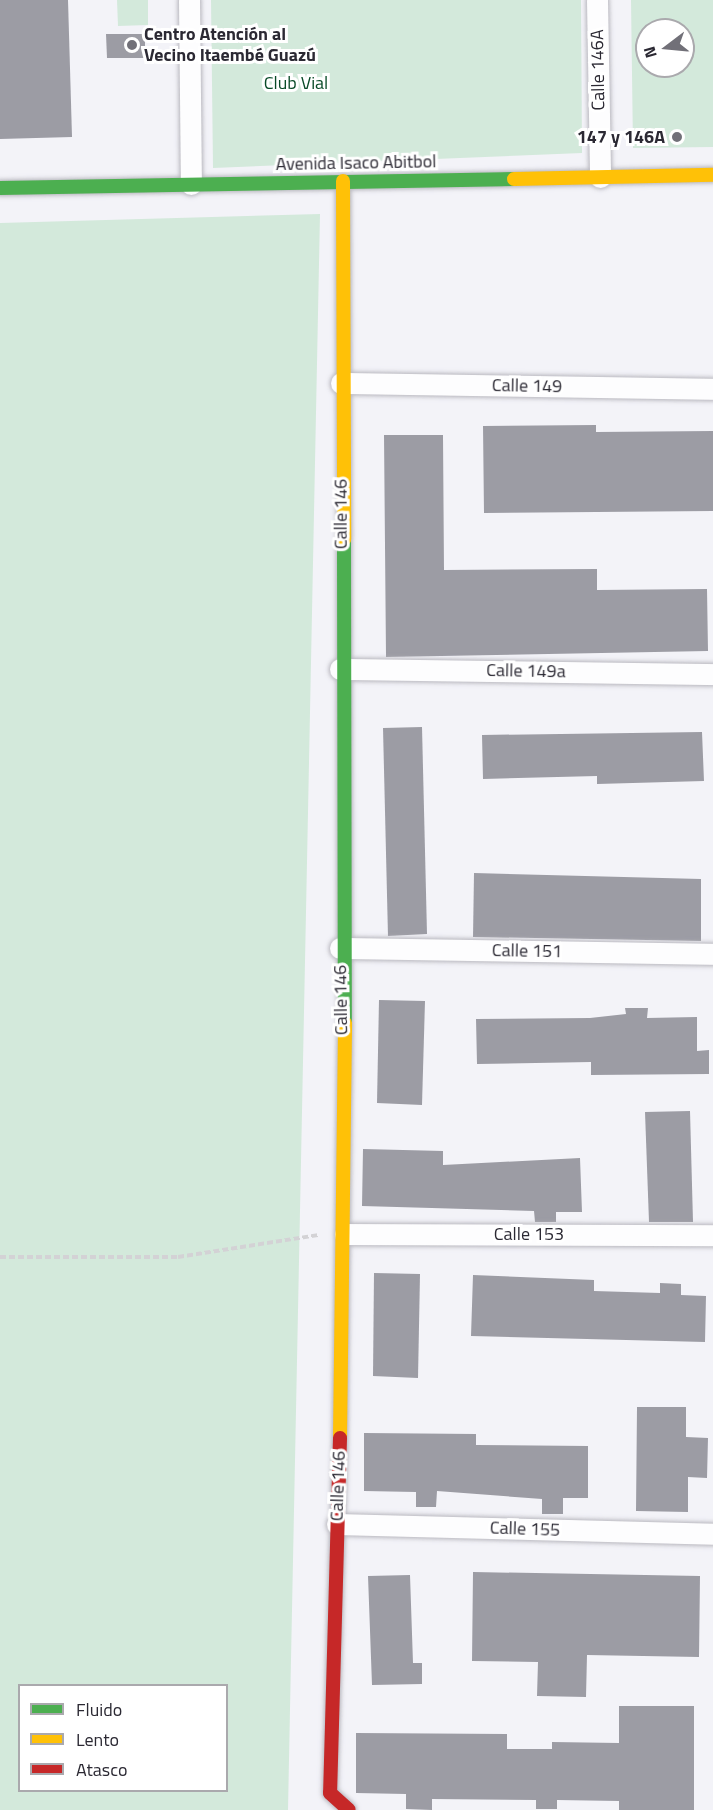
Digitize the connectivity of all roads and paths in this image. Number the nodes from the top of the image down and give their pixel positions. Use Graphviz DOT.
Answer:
graph roads {
  1 [pos="189,0"];
  2 [pos="597,0"];
  3 [pos="713,175"];
  4 [pos="600,177"];
  5 [pos="343,182"];
  6 [pos="191,184"];
  7 [pos="0,188"];
  8 [pos="341,383"];
  9 [pos="713,389"];
  10 [pos="340,669"];
  11 [pos="713,674"];
  12 [pos="340,948"];
  13 [pos="713,954"];
  14 [pos="345,1234"];
  15 [pos="713,1235"];
  16 [pos="0,1257"];
  17 [pos="337,1524"];
  18 [pos="713,1534"];
  19 [pos="349,1810"];
  1 -- 6 [label="street"];
  2 -- 4 [label="street, Calle 146A"];
  3 -- 4 [label="street, Avenida Isaco Abitbol"];
  4 -- 5 [label="street, Avenida Isaco Abitbol"];
  5 -- 6 [label="street, Avenida Isaco Abitbol"];
  5 -- 8 [label="street, Calle 146"];
  6 -- 7 [label="street, Avenida Isaco Abitbol"];
  8 -- 9 [label="street, Calle 149"];
  8 -- 10 [label="street, Calle 146"];
  10 -- 11 [label="street, Calle 149a"];
  10 -- 12 [label="street, Calle 146"];
  12 -- 13 [label="street, Calle 151"];
  12 -- 14 [label="street, Calle 146"];
  14 -- 15 [label="street, Calle 153"];
  14 -- 16 [label="path"];
  14 -- 17 [label="street, Calle 146"];
  17 -- 18 [label="street, Calle 155"];
  17 -- 19 [label="street, Calle 146"];
}
